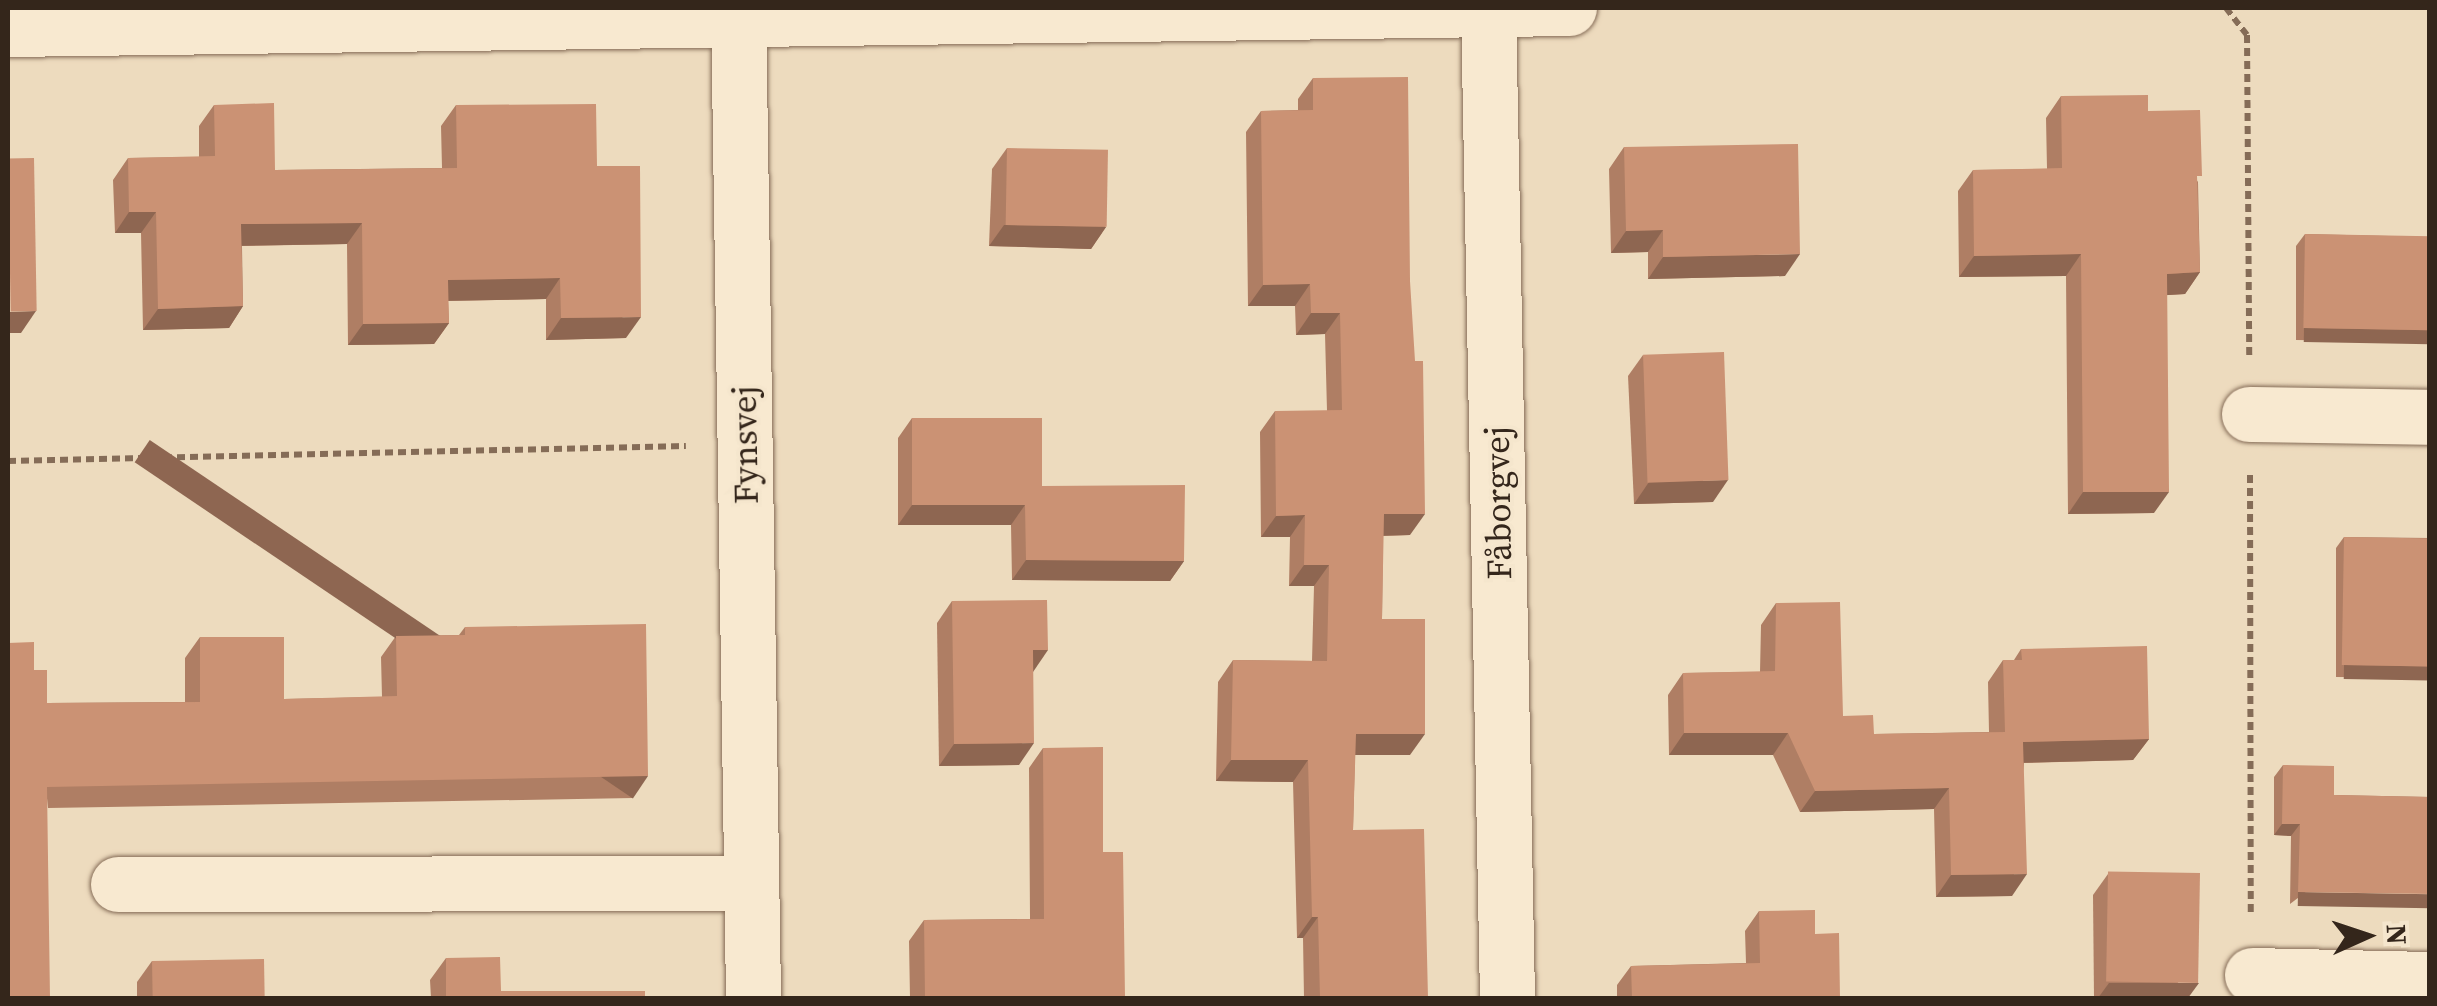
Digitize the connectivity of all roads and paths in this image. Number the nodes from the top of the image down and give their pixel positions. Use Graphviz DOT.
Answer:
graph roads {
  1 [pos="1488,8"];
  2 [pos="1570,8"];
  3 [pos="2226,8"];
  4 [pos="738,14"];
  5 [pos="8,29"];
  6 [pos="2250,414"];
  7 [pos="2430,416"];
  8 [pos="745,445"];
  9 [pos="8,461"];
  10 [pos="751,883"];
  11 [pos="118,884"];
  12 [pos="2252,975"];
  13 [pos="2430,979"];
  14 [pos="753,998"];
  15 [pos="1506,998"];
  1 -- 2 [label="street"];
  1 -- 4 [label="street"];
  1 -- 15 [label="street, Fåborgvej"];
  3 -- 6 [label="path"];
  4 -- 5 [label="street"];
  4 -- 8 [label="street, Fynsvej"];
  6 -- 7 [label="street"];
  6 -- 12 [label="path"];
  8 -- 9 [label="path"];
  8 -- 10 [label="street, Fynsvej"];
  10 -- 11 [label="street"];
  10 -- 14 [label="street, Fynsvej"];
  12 -- 13 [label="street"];
}
